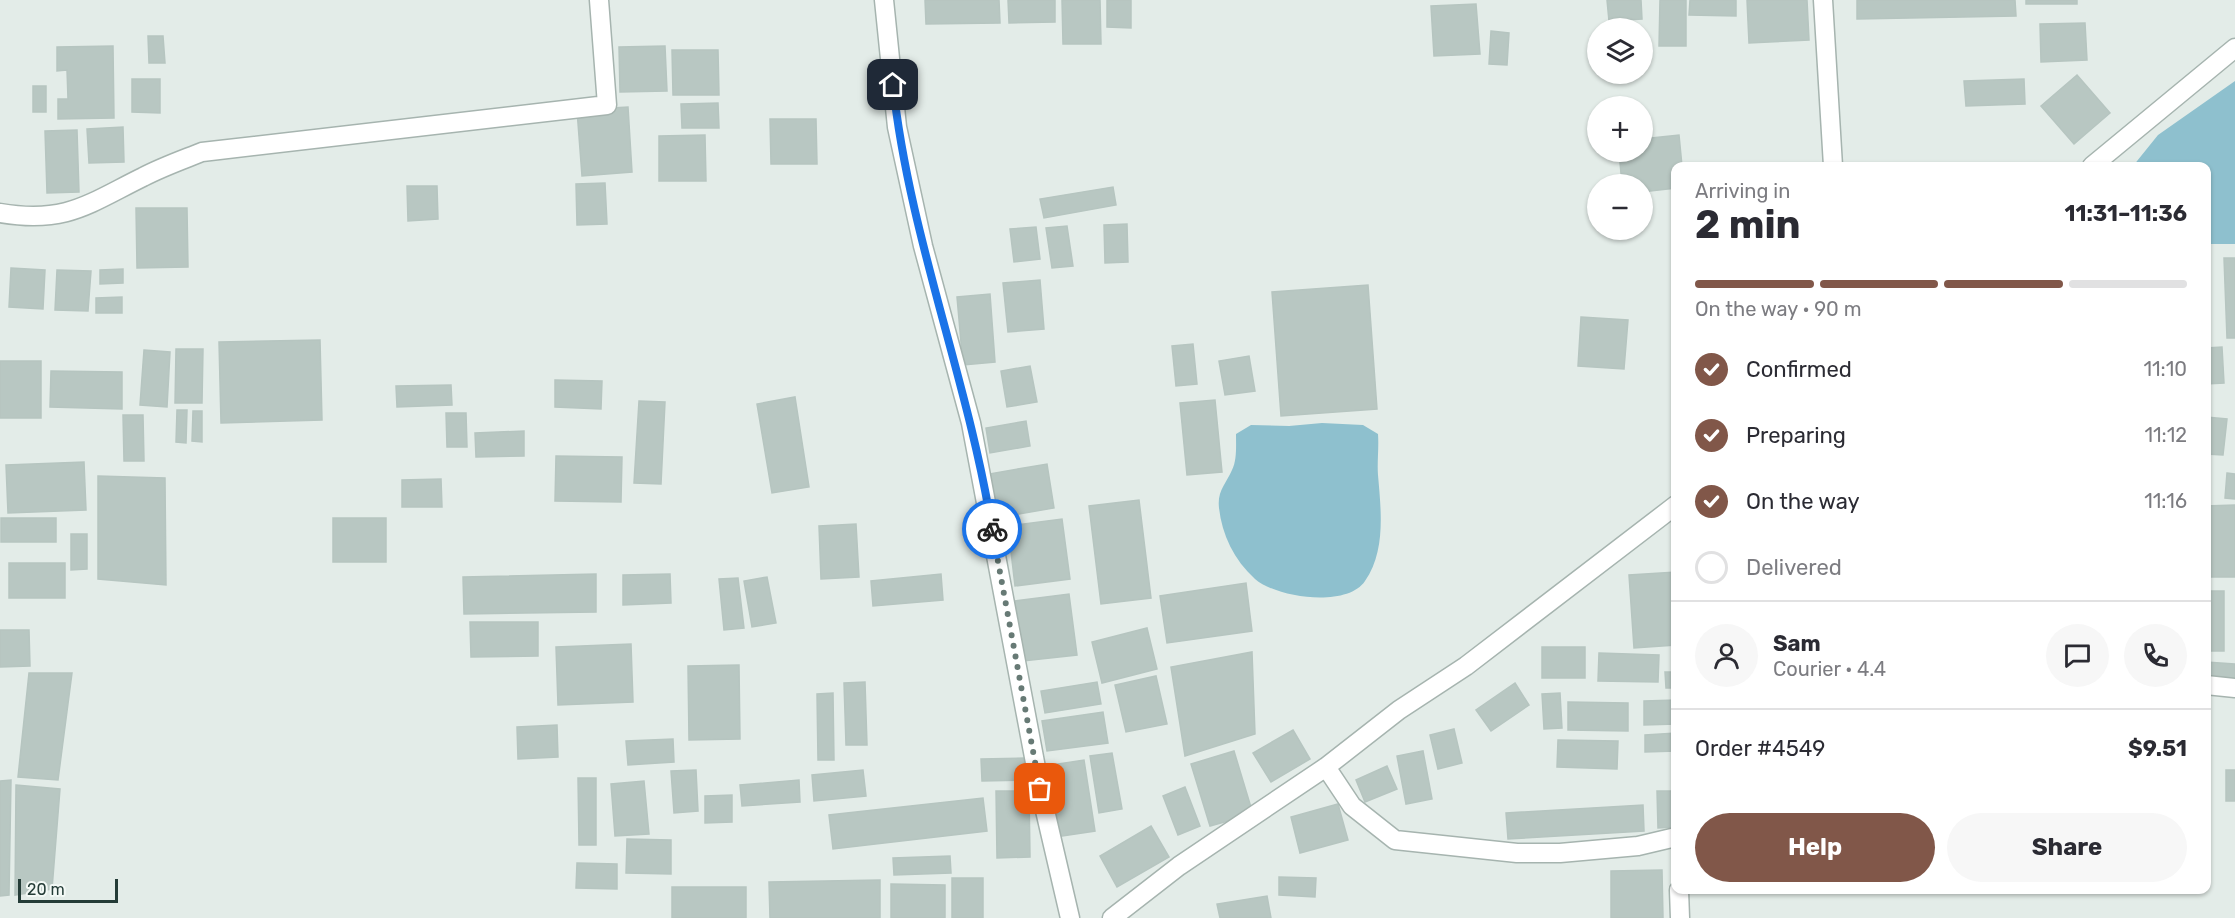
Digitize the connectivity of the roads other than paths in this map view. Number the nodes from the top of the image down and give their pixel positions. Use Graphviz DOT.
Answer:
graph roads {
  1 [pos="599,0"];
  2 [pos="884,0"];
  3 [pos="1823,0"];
  4 [pos="2235,48"];
  5 [pos="1833,162"];
  6 [pos="2097,162"];
  7 [pos="0,213"];
  8 [pos="1671,509"];
  9 [pos="2211,686"];
  10 [pos="2235,688"];
  11 [pos="1326,767"];
  12 [pos="1671,838"];
  13 [pos="1678,894"];
  14 [pos="1070,918"];
  15 [pos="1112,918"];
  16 [pos="1680,918"];
  1 -- 7 [label="street"];
  2 -- 14 [label="street"];
  3 -- 5 [label="street"];
  4 -- 6 [label="street"];
  8 -- 11 [label="street"];
  9 -- 10 [label="street"];
  11 -- 12 [label="street"];
  11 -- 15 [label="street"];
  13 -- 16 [label="street"];
}
